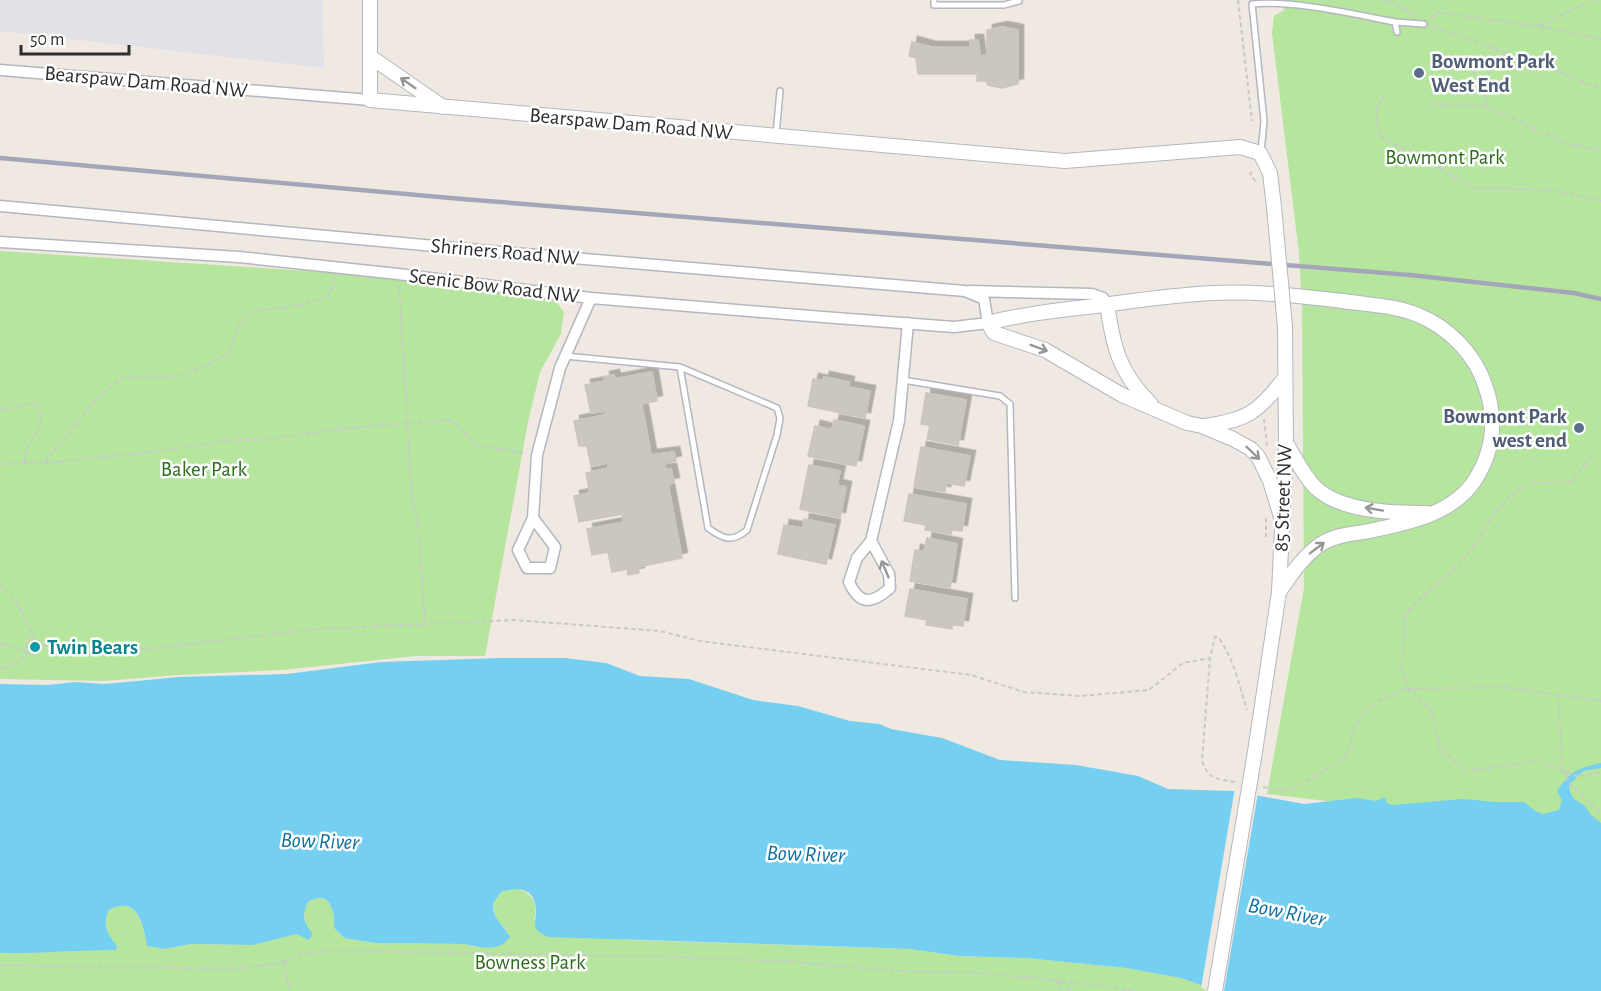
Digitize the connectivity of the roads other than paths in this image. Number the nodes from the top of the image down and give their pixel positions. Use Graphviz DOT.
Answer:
graph roads {
  1 [pos="370,0"];
  2 [pos="934,0"];
  3 [pos="1019,1"];
  4 [pos="1395,22"];
  5 [pos="1424,24"];
  6 [pos="1397,32"];
  7 [pos="371,57"];
  8 [pos="0,70"];
  9 [pos="780,91"];
  10 [pos="370,100"];
  11 [pos="445,108"];
  12 [pos="776,137"];
  13 [pos="1260,153"];
  14 [pos="0,206"];
  15 [pos="0,242"];
  16 [pos="965,291"];
  17 [pos="591,298"];
  18 [pos="1107,304"];
  19 [pos="908,323"];
  20 [pos="988,324"];
  21 [pos="565,356"];
  22 [pos="680,367"];
  23 [pos="1286,378"];
  24 [pos="903,380"];
  25 [pos="1157,410"];
  26 [pos="1202,426"];
  27 [pos="1286,443"];
  28 [pos="1432,513"];
  29 [pos="533,518"];
  30 [pos="1282,520"];
  31 [pos="871,541"];
  32 [pos="1279,592"];
  33 [pos="1015,598"];
  34 [pos="1215,991"];
  1 -- 7 [label="street"];
  2 -- 3 [label="lane"];
  4 -- 5 [label="lane"];
  4 -- 6 [label="lane"];
  4 -- 13 [label="lane, 85 Street NW"];
  7 -- 10 [label="street"];
  11 -- 7 [label="street, one-way"];
  8 -- 10 [label="street, Bearspaw Dam Road NW"];
  9 -- 12 [label="lane"];
  10 -- 11 [label="street, Bearspaw Dam Road NW"];
  11 -- 12 [label="street, Bearspaw Dam Road NW"];
  12 -- 13 [label="street, Bearspaw Dam Road NW"];
  13 -- 23 [label="street, 85 Street NW, bridge"];
  14 -- 16 [label="street, Shriners Road NW"];
  15 -- 17 [label="street, Scenic Bow Road NW"];
  16 -- 18 [label="street, Shriners Road NW"];
  16 -- 20 [label="street"];
  17 -- 19 [label="street, Scenic Bow Road NW"];
  17 -- 21 [label="street"];
  18 -- 20 [label="street"];
  18 -- 25 [label="street"];
  18 -- 28 [label="street"];
  19 -- 20 [label="street, Scenic Bow Road NW"];
  19 -- 24 [label="street"];
  20 -- 25 [label="street, one-way"];
  21 -- 22 [label="lane"];
  21 -- 29 [label="street"];
  22 -- 22 [label="lane"];
  23 -- 26 [label="street"];
  23 -- 27 [label="street, 85 Street NW"];
  24 -- 31 [label="street"];
  24 -- 33 [label="lane"];
  25 -- 26 [label="street"];
  26 -- 30 [label="street, one-way"];
  28 -- 27 [label="street, one-way"];
  27 -- 30 [label="street, 85 Street NW"];
  32 -- 28 [label="street, one-way"];
  29 -- 29 [label="street"];
  30 -- 32 [label="street, 85 Street NW"];
  31 -- 31 [label="street, one-way"];
  32 -- 34 [label="street, 85 Street NW, bridge"];
}
